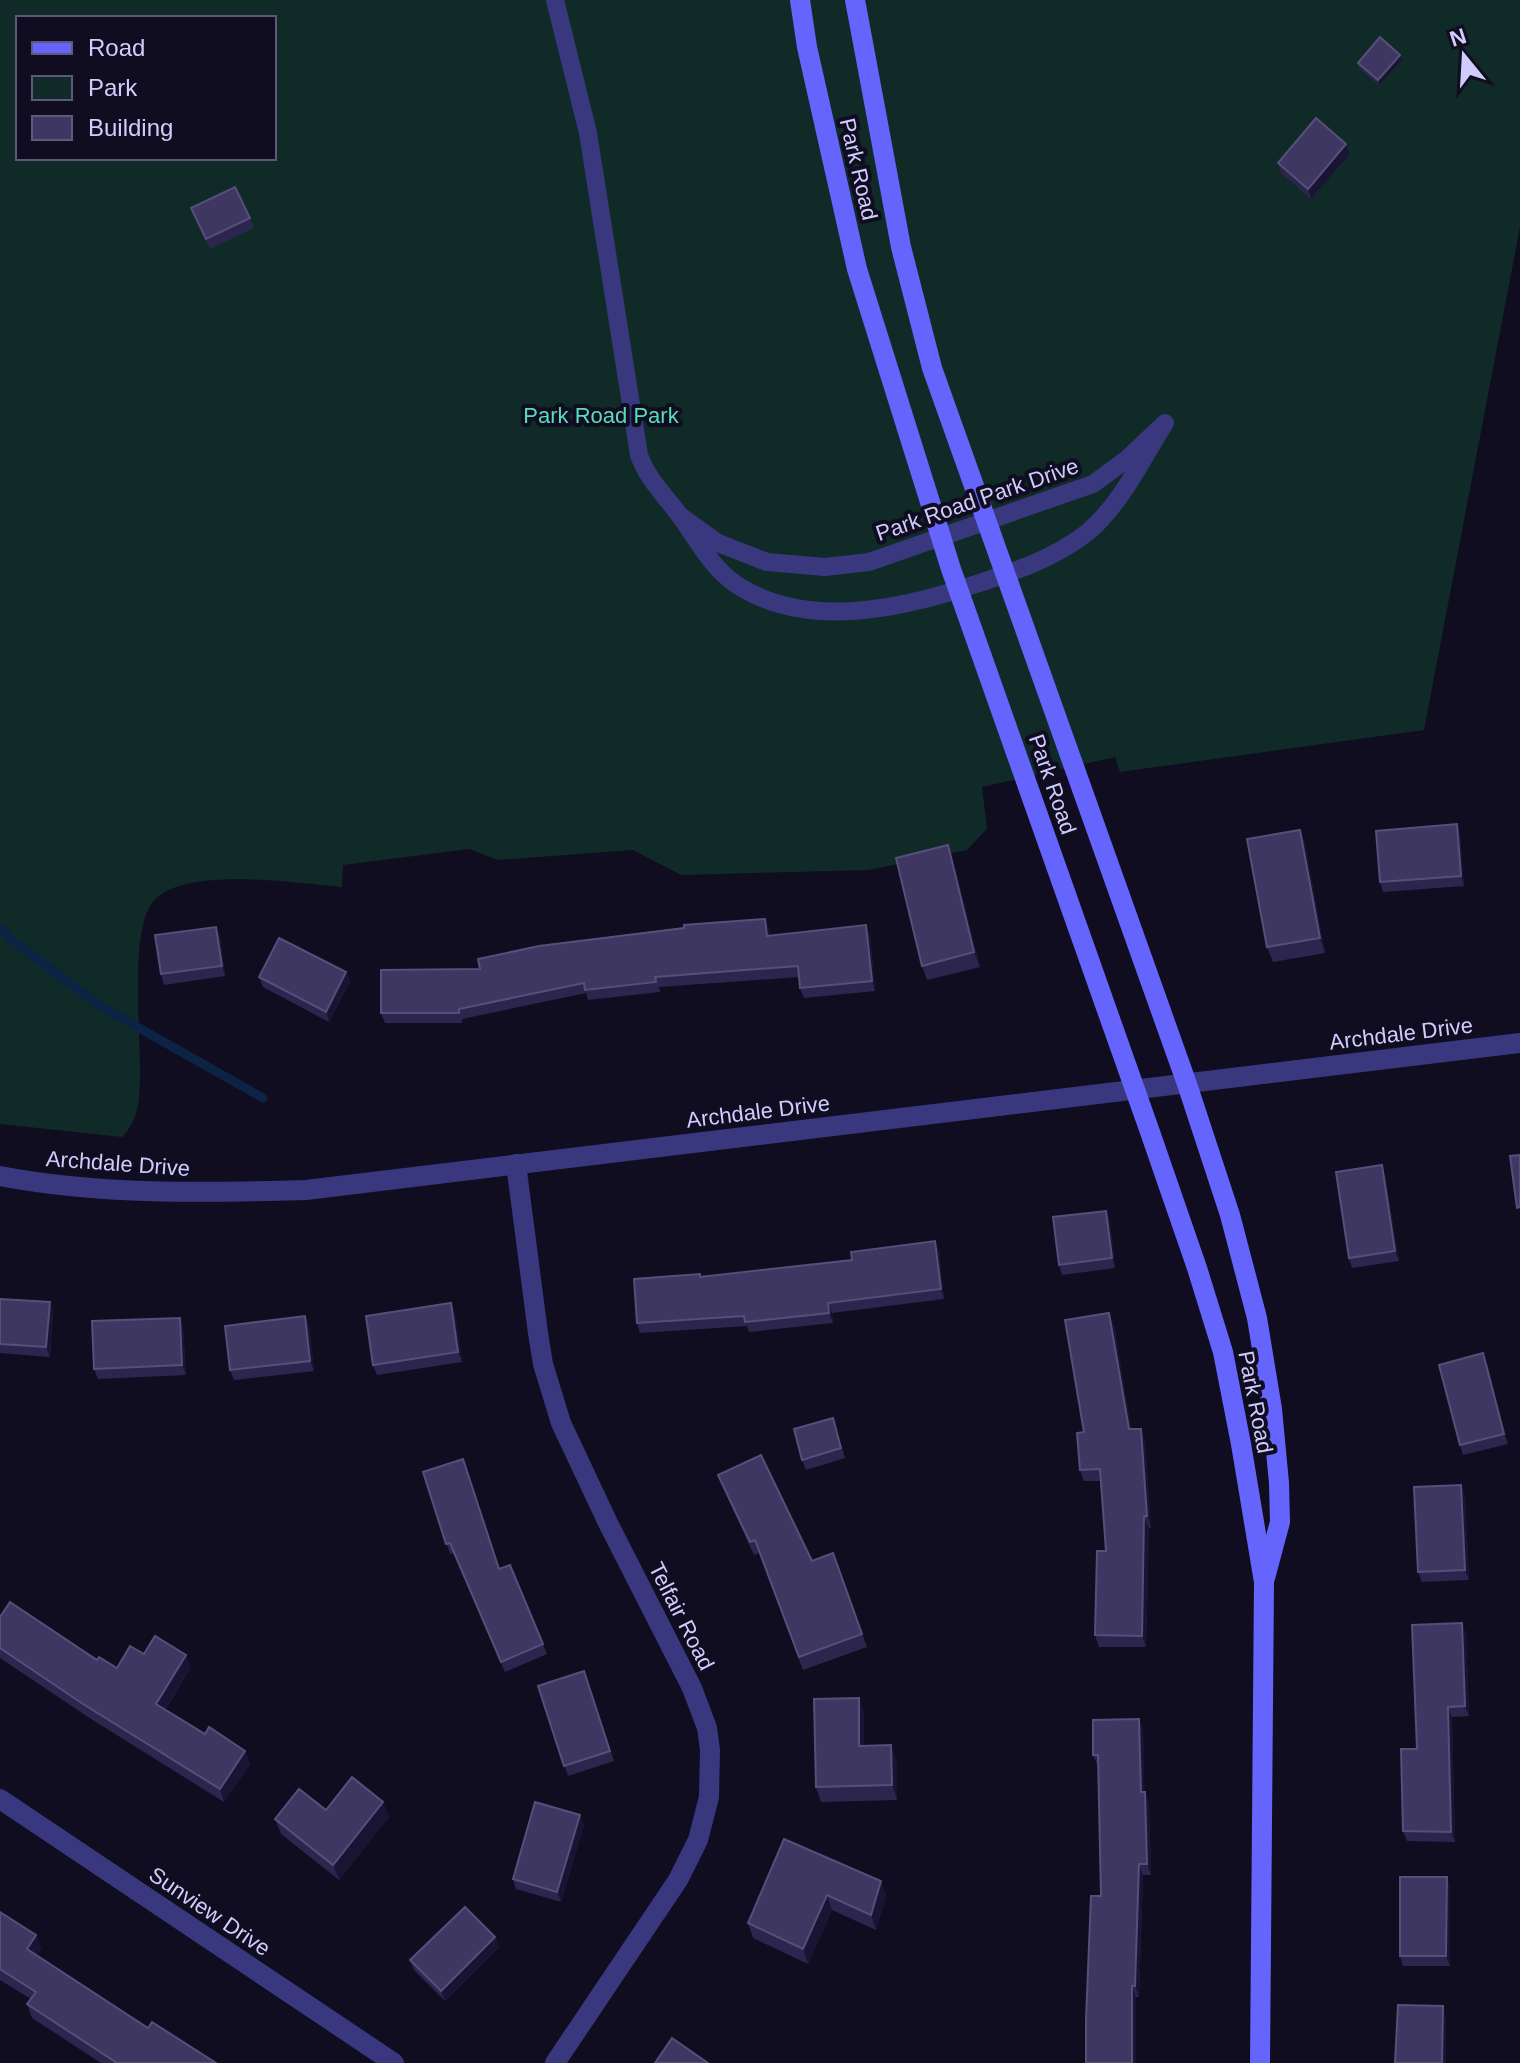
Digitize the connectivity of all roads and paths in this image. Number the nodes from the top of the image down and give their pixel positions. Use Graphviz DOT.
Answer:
graph roads {
  1 [pos="555,0"];
  2 [pos="800,0"];
  3 [pos="855,0"];
  4 [pos="679,515"];
  5 [pos="986,522"];
  6 [pos="942,539"];
  7 [pos="1005,575"];
  8 [pos="959,590"];
  9 [pos="1520,1043"];
  10 [pos="1187,1084"];
  11 [pos="1135,1090"];
  12 [pos="516,1164"];
  13 [pos="0,1176"];
  14 [pos="1264,1582"];
  15 [pos="0,1799"];
  16 [pos="394,2063"];
  17 [pos="555,2063"];
  18 [pos="1260,2063"];
  1 -- 4 [label="lane, Park Road Park Drive"];
  2 -- 6 [label="main road, Park Road"];
  3 -- 5 [label="main road, Park Road"];
  4 -- 6 [label="lane, Park Road Park Drive"];
  4 -- 8 [label="lane, Park Road Park Drive"];
  5 -- 6 [label="lane, Park Road Park Drive"];
  5 -- 7 [label="main road, Park Road"];
  5 -- 7 [label="lane, Park Road Park Drive"];
  6 -- 8 [label="main road, Park Road"];
  7 -- 8 [label="lane, Park Road Park Drive"];
  7 -- 10 [label="main road, Park Road"];
  8 -- 11 [label="main road, Park Road"];
  9 -- 10 [label="street, Archdale Drive"];
  10 -- 11 [label="street, Archdale Drive"];
  10 -- 14 [label="main road, Park Road"];
  11 -- 12 [label="street, Archdale Drive"];
  11 -- 14 [label="main road, Park Road"];
  12 -- 13 [label="street, Archdale Drive"];
  12 -- 17 [label="street, Telfair Road"];
  14 -- 18 [label="main road, Park Road"];
  15 -- 16 [label="street, Sunview Drive"];
}
